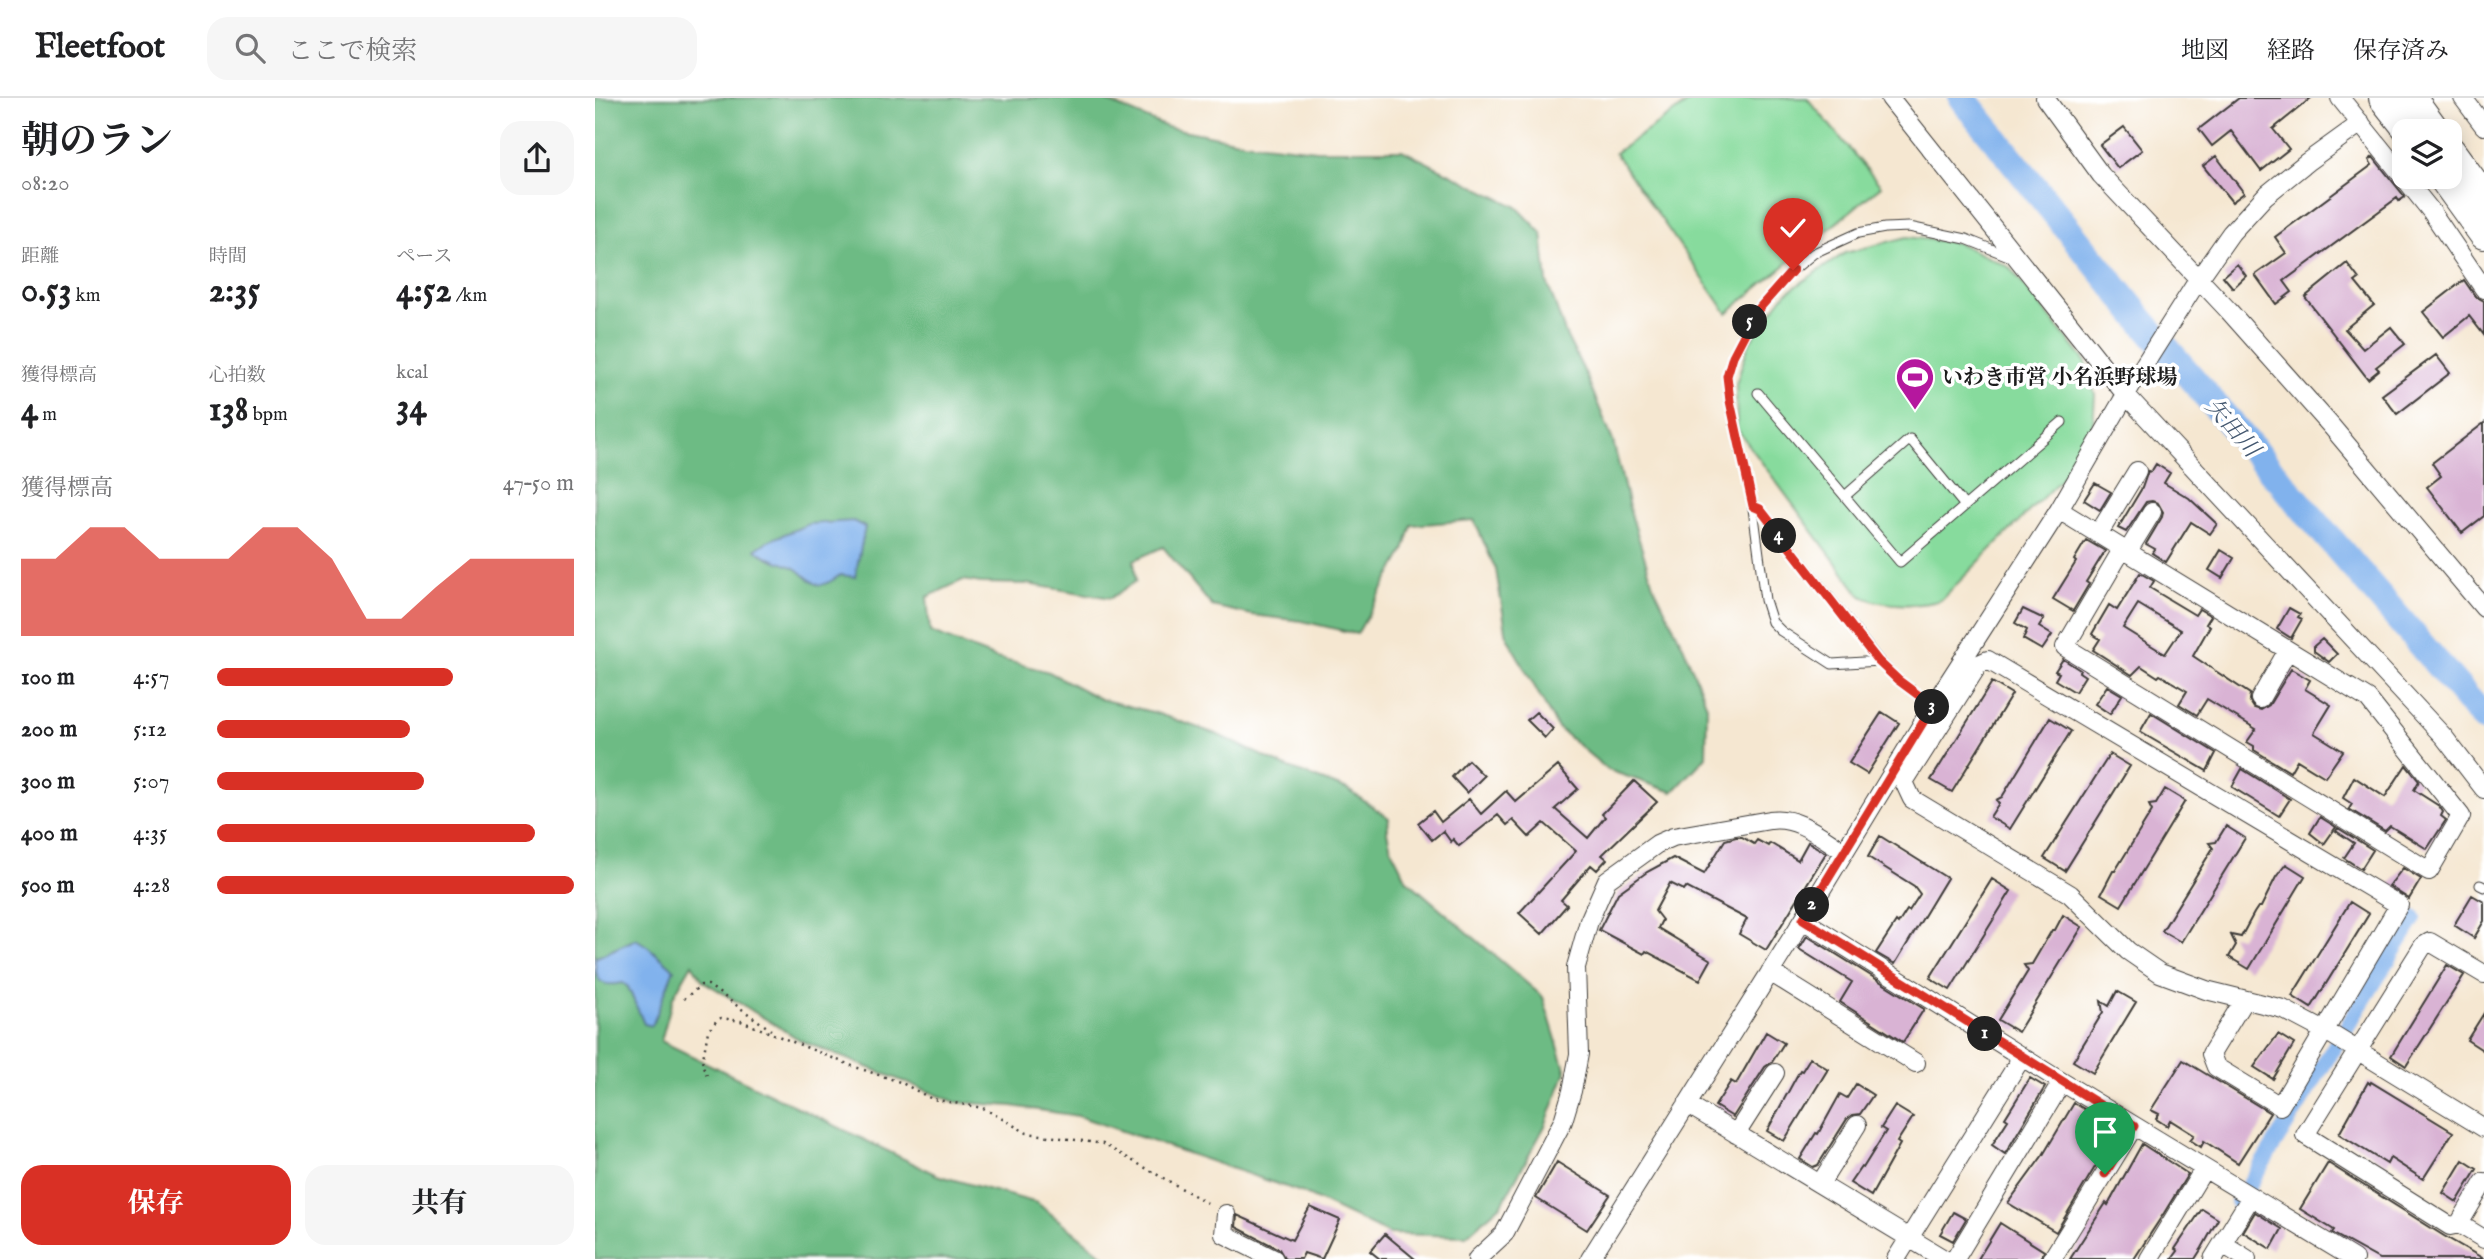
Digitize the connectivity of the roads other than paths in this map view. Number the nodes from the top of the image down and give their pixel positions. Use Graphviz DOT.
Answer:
graph roads {
  1 [pos="1890,98"];
  2 [pos="2045,98"];
  3 [pos="2340,98"];
  4 [pos="2384,98"];
  5 [pos="2411,98"];
  6 [pos="2463,98"];
  7 [pos="2401,119"];
  8 [pos="2426,119"];
  9 [pos="2361,123"];
  10 [pos="2484,126"];
  11 [pos="2462,168"];
  12 [pos="2452,189"];
  13 [pos="2484,198"];
  14 [pos="2484,234"];
  15 [pos="2019,260"];
  16 [pos="2194,287"];
  17 [pos="2484,289"];
  18 [pos="2129,390"];
  19 [pos="1758,393"];
  20 [pos="2062,422"];
  21 [pos="2137,471"];
  22 [pos="1845,496"];
  23 [pos="1753,506"];
  24 [pos="1965,506"];
  25 [pos="2059,509"];
  26 [pos="2152,512"];
  27 [pos="2099,533"];
  28 [pos="2125,549"];
  29 [pos="2484,608"];
  30 [pos="2288,650"];
  31 [pos="1878,661"];
  32 [pos="2260,699"];
  33 [pos="1933,706"];
  34 [pos="2484,789"];
  35 [pos="1845,851"];
  36 [pos="1803,919"];
  37 [pos="1770,972"];
  38 [pos="2484,974"];
  39 [pos="2244,1000"];
  40 [pos="2341,1040"];
  41 [pos="2022,1057"];
  42 [pos="1916,1063"];
  43 [pos="1775,1073"];
  44 [pos="2061,1082"];
  45 [pos="1687,1104"];
  46 [pos="1857,1125"];
  47 [pos="2134,1126"];
  48 [pos="2484,1128"];
  49 [pos="1736,1134"];
  50 [pos="2204,1169"];
  51 [pos="2484,1182"];
  52 [pos="1820,1184"];
  53 [pos="2243,1192"];
  54 [pos="1226,1214"];
  55 [pos="2459,1224"];
  56 [pos="1909,1238"];
  57 [pos="2484,1239"];
  58 [pos="2218,1252"];
  59 [pos="1274,1259"];
  60 [pos="1477,1259"];
  61 [pos="1590,1259"];
  62 [pos="1896,1259"];
  63 [pos="1944,1259"];
  64 [pos="1955,1259"];
  65 [pos="2053,1259"];
  66 [pos="2149,1259"];
  67 [pos="2247,1259"];
  68 [pos="2354,1259"];
  1 -- 15 [label="street"];
  2 -- 16 [label="street"];
  3 -- 9 [label="street"];
  4 -- 7 [label="highway"];
  5 -- 8 [label="highway"];
  6 -- 10 [label="street"];
  9 -- 16 [label="street"];
  9 -- 17 [label="street"];
  11 -- 13 [label="highway"];
  12 -- 14 [label="highway"];
  15 -- 18 [label="street"];
  15 -- 23 [label="lane"];
  16 -- 18 [label="street"];
  16 -- 29 [label="street"];
  18 -- 25 [label="street"];
  18 -- 34 [label="street"];
  19 -- 22 [label="lane"];
  20 -- 24 [label="lane"];
  21 -- 27 [label="street"];
  22 -- 24 [label="lane"];
  22 -- 24 [label="lane"];
  23 -- 31 [label="lane"];
  23 -- 31 [label="lane"];
  25 -- 27 [label="street"];
  25 -- 33 [label="street"];
  26 -- 28 [label="street"];
  27 -- 28 [label="street"];
  28 -- 30 [label="street"];
  28 -- 30 [label="street"];
  30 -- 32 [label="street"];
  31 -- 33 [label="lane"];
  33 -- 35 [label="street"];
  35 -- 36 [label="street"];
  35 -- 60 [label="street"];
  36 -- 37 [label="street"];
  36 -- 41 [label="street"];
  37 -- 42 [label="street"];
  37 -- 45 [label="street"];
  38 -- 40 [label="street"];
  39 -- 40 [label="street"];
  39 -- 40 [label="street"];
  39 -- 40 [label="street"];
  40 -- 48 [label="street"];
  40 -- 55 [label="street"];
  41 -- 44 [label="street"];
  41 -- 56 [label="street"];
  43 -- 49 [label="street"];
  44 -- 47 [label="street"];
  44 -- 64 [label="street"];
  45 -- 49 [label="street"];
  45 -- 61 [label="street"];
  46 -- 52 [label="street"];
  47 -- 50 [label="street"];
  47 -- 65 [label="street"];
  49 -- 52 [label="street"];
  50 -- 53 [label="street"];
  50 -- 66 [label="street"];
  51 -- 55 [label="street"];
  52 -- 56 [label="street"];
  53 -- 58 [label="street"];
  53 -- 68 [label="street"];
  54 -- 59 [label="street"];
  55 -- 57 [label="street"];
  56 -- 62 [label="street"];
  56 -- 63 [label="street"];
  58 -- 67 [label="street"];
}
